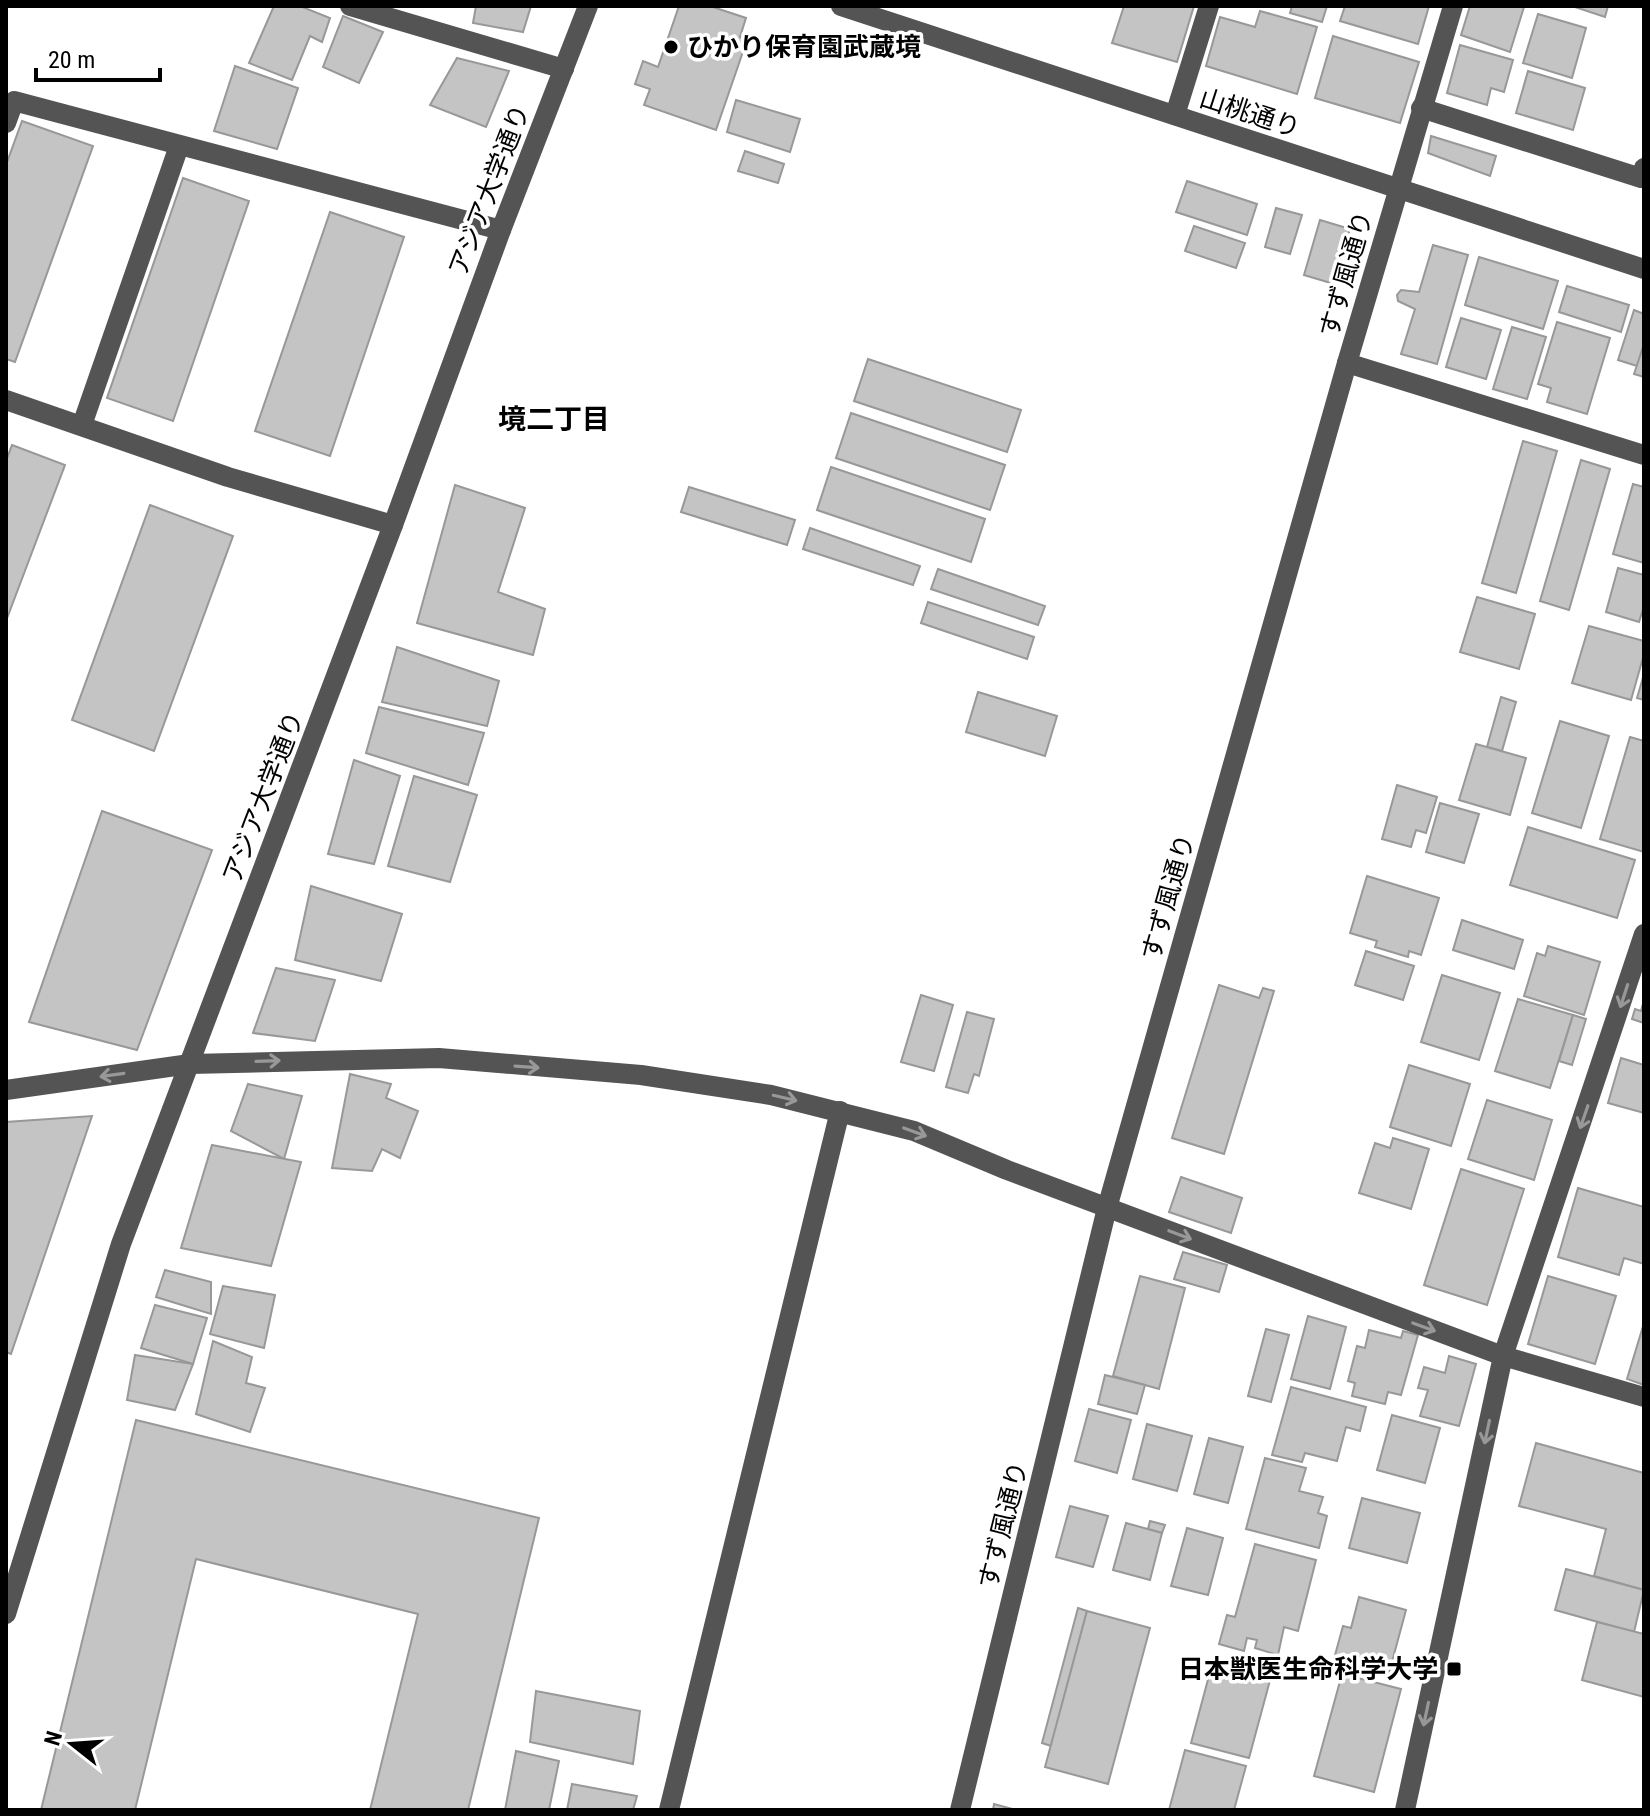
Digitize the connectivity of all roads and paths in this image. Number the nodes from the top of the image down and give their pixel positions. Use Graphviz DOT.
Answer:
graph roads {
  1 [pos="350,6"];
  2 [pos="588,6"];
  3 [pos="841,6"];
  4 [pos="1209,6"];
  5 [pos="1453,6"];
  6 [pos="564,69"];
  7 [pos="1421,108"];
  8 [pos="1175,115"];
  9 [pos="6,123"];
  10 [pos="179,146"];
  11 [pos="1644,168"];
  12 [pos="1398,189"];
  13 [pos="501,230"];
  14 [pos="1644,269"];
  15 [pos="1347,363"];
  16 [pos="6,400"];
  17 [pos="82,425"];
  18 [pos="1644,455"];
  19 [pos="393,525"];
  20 [pos="1644,934"];
  21 [pos="190,1064"];
  22 [pos="6,1090"];
  23 [pos="840,1111"];
  24 [pos="1107,1208"];
  25 [pos="1503,1356"];
  26 [pos="1644,1397"];
  27 [pos="6,1614"];
  28 [pos="669,1810"];
  29 [pos="960,1810"];
  30 [pos="1405,1810"];
  1 -- 6 [label="street"];
  2 -- 6 [label="street, アジア大学通り"];
  3 -- 8 [label="street, 山桃通り"];
  4 -- 8 [label="street"];
  5 -- 7 [label="street, すず風通り"];
  6 -- 13 [label="street, アジア大学通り"];
  7 -- 11 [label="street"];
  7 -- 12 [label="street, すず風通り"];
  8 -- 12 [label="street, 山桃通り"];
  9 -- 10 [label="street"];
  10 -- 13 [label="street"];
  10 -- 17 [label="street"];
  12 -- 14 [label="street, 山桃通り"];
  12 -- 15 [label="street, すず風通り"];
  13 -- 19 [label="street, アジア大学通り"];
  15 -- 18 [label="street"];
  15 -- 24 [label="street, すず風通り"];
  16 -- 17 [label="street"];
  17 -- 19 [label="street"];
  19 -- 21 [label="street, アジア大学通り"];
  20 -- 25 [label="street, one-way"];
  21 -- 22 [label="street, one-way"];
  21 -- 23 [label="street, one-way"];
  21 -- 27 [label="street, アジア大学通り"];
  23 -- 24 [label="street, one-way"];
  23 -- 28 [label="street"];
  24 -- 25 [label="street, one-way"];
  24 -- 29 [label="street, すず風通り"];
  25 -- 26 [label="street"];
  25 -- 30 [label="street, one-way"];
}
